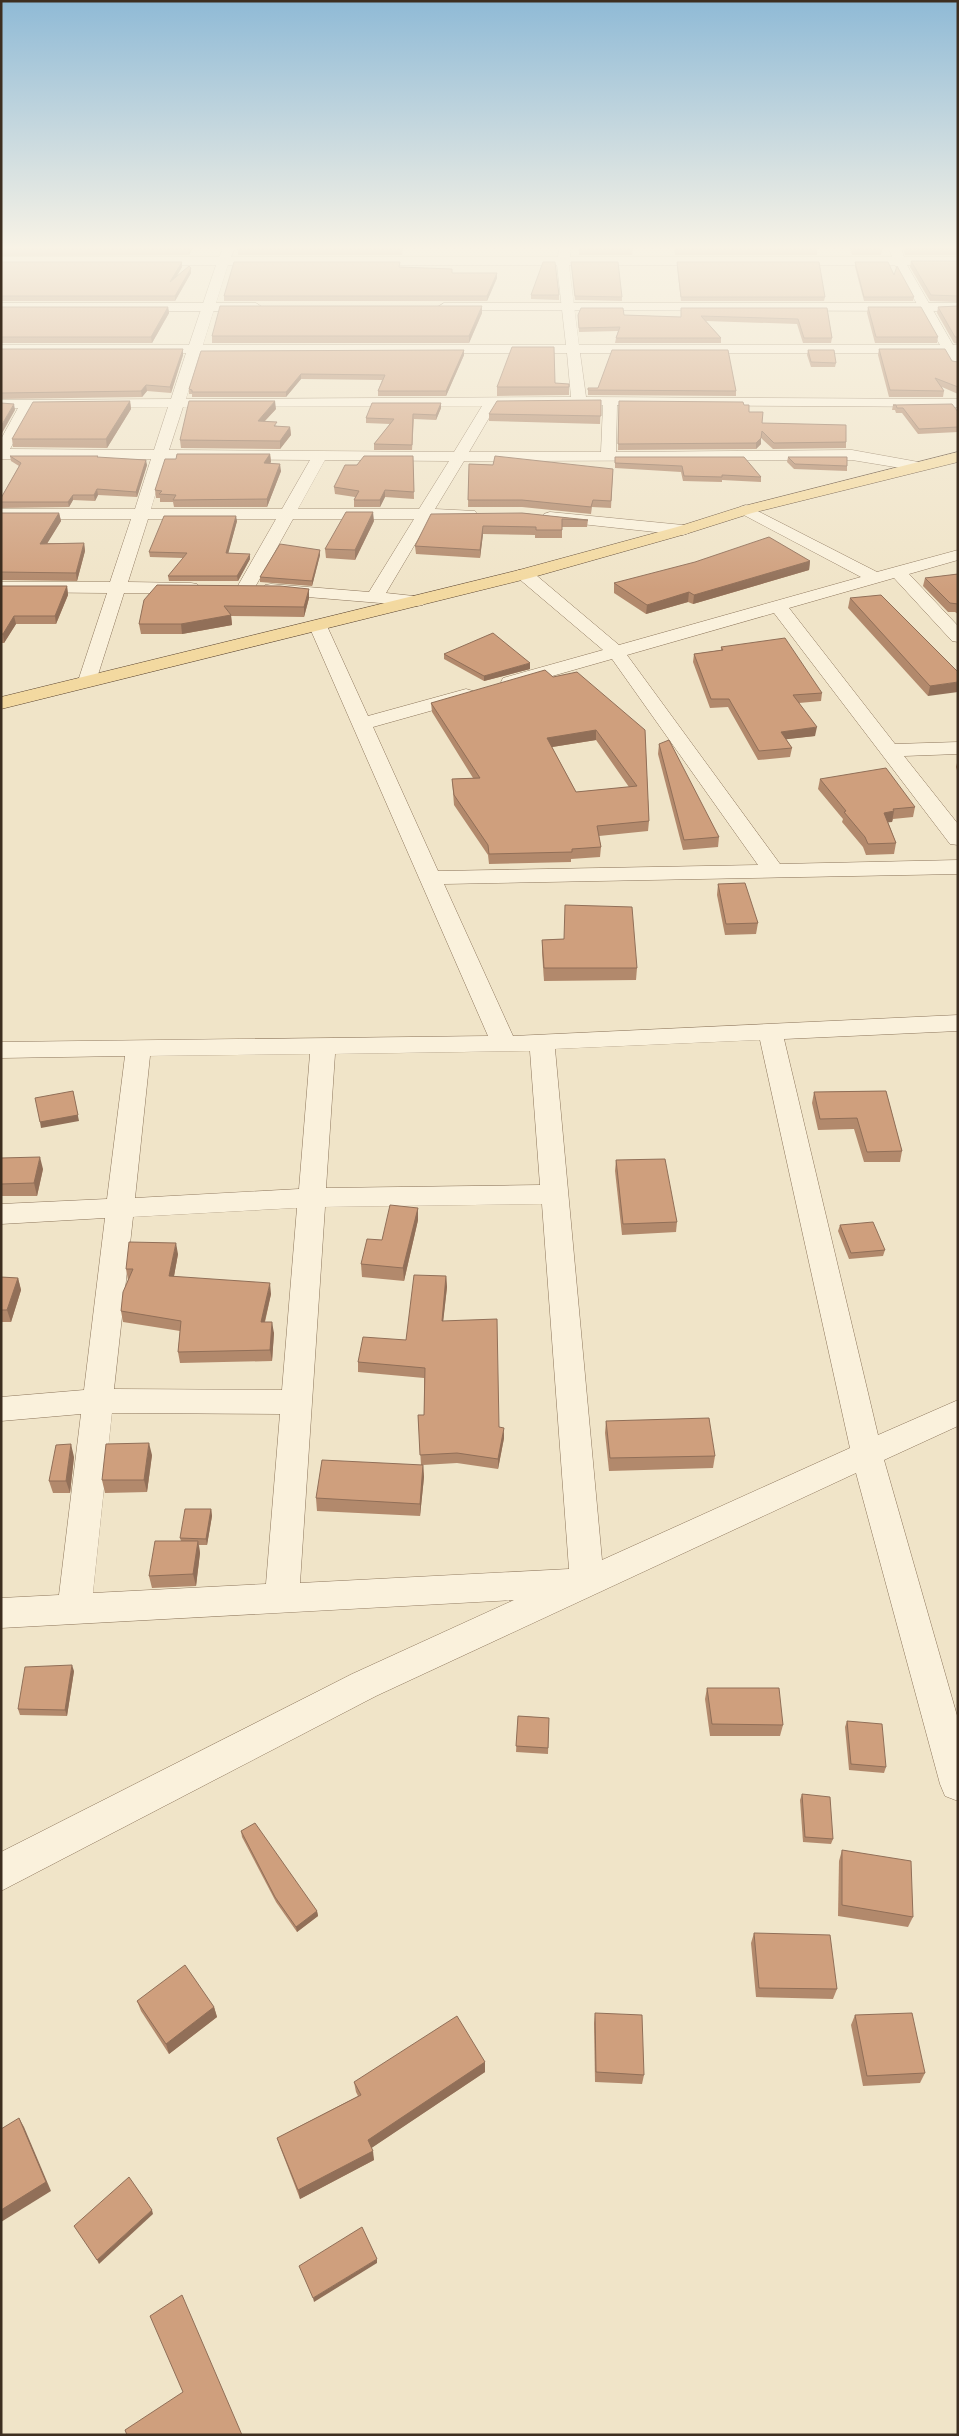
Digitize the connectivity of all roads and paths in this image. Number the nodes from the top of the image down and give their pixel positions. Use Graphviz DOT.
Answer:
graph roads {
  1 [pos="190,362"];
  2 [pos="575,362"];
  3 [pos="492,401"];
  4 [pos="579,401"];
  5 [pos="610,401"];
  6 [pos="177,403"];
  7 [pos="958,403"];
  8 [pos="1,404"];
  9 [pos="28,404"];
  10 [pos="1,453"];
  11 [pos="160,454"];
  12 [pos="320,456"];
  13 [pos="459,456"];
  14 [pos="958,456"];
  15 [pos="608,457"];
  16 [pos="919,466"];
  17 [pos="746,510"];
  18 [pos="1,514"];
  19 [pos="141,514"];
  20 [pos="288,514"];
  21 [pos="426,514"];
  22 [pos="483,514"];
  23 [pos="531,515"];
  24 [pos="682,530"];
  25 [pos="958,555"];
  26 [pos="898,572"];
  27 [pos="524,574"];
  28 [pos="875,578"];
  29 [pos="1,587"];
  30 [pos="117,588"];
  31 [pos="205,588"];
  32 [pos="225,589"];
  33 [pos="245,589"];
  34 [pos="375,597"];
  35 [pos="417,601"];
  36 [pos="778,606"];
  37 [pos="318,626"];
  38 [pos="958,637"];
  39 [pos="616,652"];
  40 [pos="87,681"];
  41 [pos="1,703"];
  42 [pos="362,724"];
  43 [pos="958,748"];
  44 [pos="889,750"];
  45 [pos="958,839"];
  46 [pos="958,867"];
  47 [pos="774,871"];
  48 [pos="431,878"];
  49 [pos="958,1024"];
  50 [pos="770,1032"];
  51 [pos="542,1042"];
  52 [pos="504,1044"];
  53 [pos="323,1046"];
  54 [pos="138,1049"];
  55 [pos="1,1050"];
  56 [pos="555,1194"];
  57 [pos="312,1198"];
  58 [pos="119,1208"];
  59 [pos="1,1214"];
  60 [pos="98,1401"];
  61 [pos="297,1402"];
  62 [pos="1,1409"];
  63 [pos="958,1412"];
  64 [pos="866,1454"];
  65 [pos="587,1582"];
  66 [pos="282,1598"];
  67 [pos="74,1610"];
  68 [pos="1,1613"];
  69 [pos="958,1784"];
  70 [pos="1,1872"];
  1 -- 6 [label="street"];
  2 -- 4 [label="street"];
  3 -- 4 [label="street"];
  3 -- 6 [label="street"];
  3 -- 13 [label="street"];
  4 -- 5 [label="street"];
  5 -- 7 [label="street"];
  5 -- 15 [label="street"];
  6 -- 9 [label="street"];
  6 -- 11 [label="street"];
  8 -- 9 [label="street"];
  9 -- 10 [label="street"];
  10 -- 11 [label="street"];
  11 -- 12 [label="street"];
  11 -- 19 [label="street"];
  12 -- 13 [label="street"];
  12 -- 20 [label="street"];
  13 -- 15 [label="street"];
  13 -- 21 [label="street"];
  14 -- 16 [label="main road"];
  15 -- 16 [label="street"];
  16 -- 17 [label="main road"];
  17 -- 24 [label="main road"];
  17 -- 28 [label="street"];
  18 -- 19 [label="street"];
  19 -- 20 [label="street"];
  19 -- 30 [label="street"];
  20 -- 21 [label="street"];
  20 -- 33 [label="street"];
  21 -- 22 [label="street"];
  21 -- 34 [label="street"];
  23 -- 24 [label="street"];
  24 -- 27 [label="main road"];
  25 -- 26 [label="street"];
  26 -- 28 [label="street"];
  26 -- 38 [label="street"];
  27 -- 35 [label="main road"];
  27 -- 39 [label="street"];
  28 -- 36 [label="street"];
  29 -- 30 [label="street"];
  30 -- 31 [label="street"];
  30 -- 40 [label="street"];
  32 -- 33 [label="street"];
  33 -- 34 [label="street"];
  34 -- 35 [label="street"];
  35 -- 37 [label="main road"];
  36 -- 39 [label="street"];
  36 -- 44 [label="street"];
  37 -- 40 [label="main road"];
  37 -- 42 [label="street"];
  39 -- 42 [label="street"];
  39 -- 47 [label="street"];
  40 -- 41 [label="main road"];
  42 -- 48 [label="street"];
  43 -- 44 [label="street"];
  44 -- 45 [label="street"];
  46 -- 47 [label="street"];
  47 -- 48 [label="street"];
  48 -- 52 [label="street"];
  49 -- 50 [label="street"];
  50 -- 51 [label="street"];
  50 -- 64 [label="street"];
  51 -- 52 [label="street"];
  51 -- 56 [label="street"];
  52 -- 53 [label="street"];
  53 -- 54 [label="street"];
  53 -- 57 [label="street"];
  54 -- 55 [label="street"];
  54 -- 58 [label="street"];
  56 -- 57 [label="street"];
  56 -- 65 [label="street"];
  57 -- 58 [label="street"];
  57 -- 61 [label="street"];
  58 -- 59 [label="street"];
  58 -- 60 [label="street"];
  60 -- 61 [label="street"];
  60 -- 62 [label="street"];
  60 -- 67 [label="street"];
  61 -- 66 [label="street"];
  63 -- 64 [label="street"];
  64 -- 65 [label="street"];
  64 -- 69 [label="street"];
  65 -- 66 [label="street"];
  65 -- 70 [label="street"];
  66 -- 67 [label="street"];
  67 -- 68 [label="street"];
}
